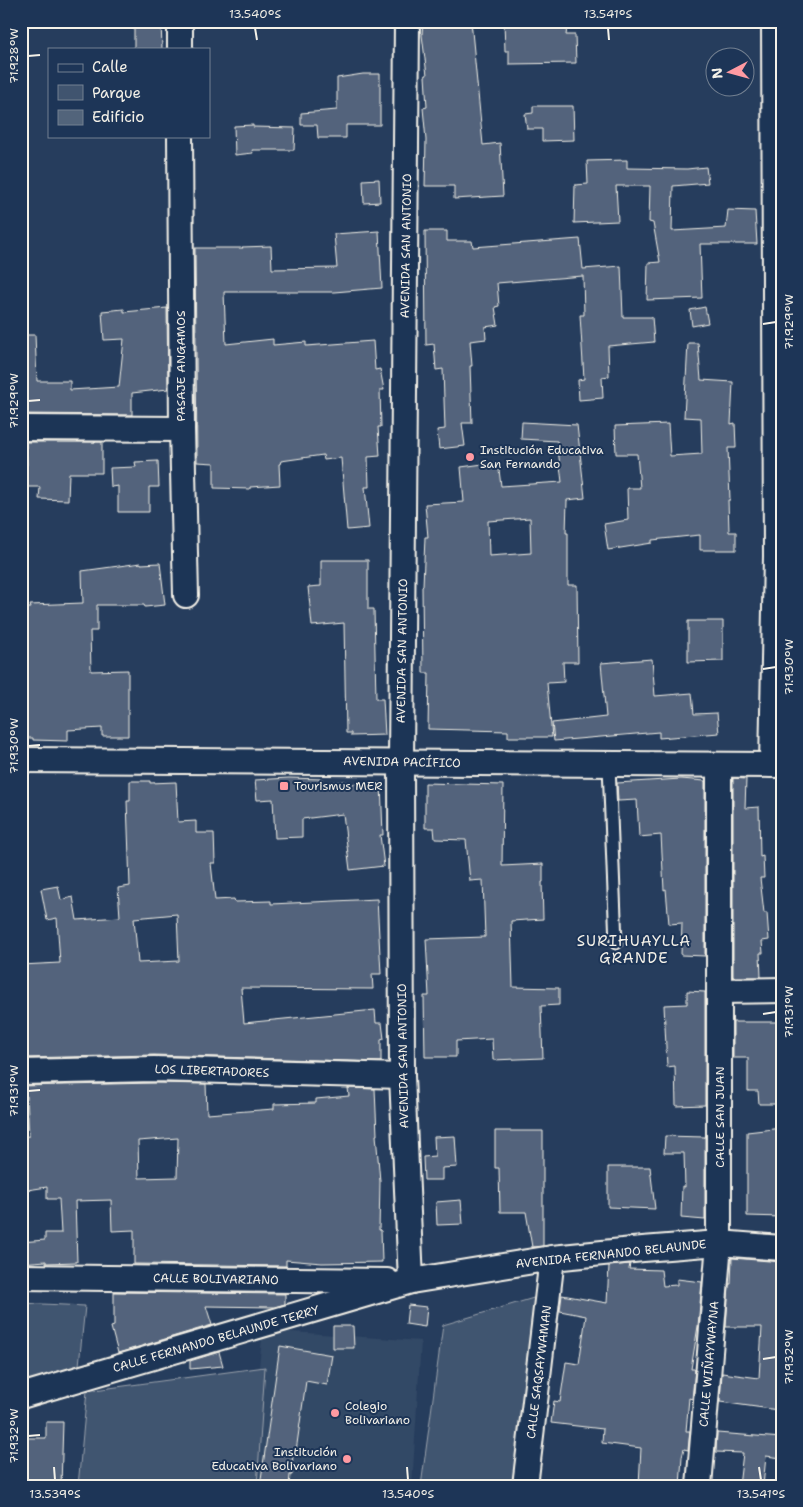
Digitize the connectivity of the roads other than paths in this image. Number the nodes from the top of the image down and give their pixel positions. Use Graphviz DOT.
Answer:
graph roads {
  1 [pos="180,21"];
  2 [pos="408,21"];
  3 [pos="774,21"];
  4 [pos="180,48"];
  5 [pos="180,138"];
  6 [pos="778,173"];
  7 [pos="21,428"];
  8 [pos="182,429"];
  9 [pos="186,595"];
  10 [pos="21,760"];
  11 [pos="401,762"];
  12 [pos="609,765"];
  13 [pos="777,765"];
  14 [pos="719,766"];
  15 [pos="616,943"];
  16 [pos="782,990"];
  17 [pos="720,991"];
  18 [pos="21,1072"];
  19 [pos="402,1076"];
  20 [pos="719,1243"];
  21 [pos="782,1248"];
  22 [pos="552,1258"];
  23 [pos="21,1277"];
  24 [pos="412,1281"];
  25 [pos="21,1396"];
  26 [pos="525,1486"];
  27 [pos="699,1486"];
  1 -- 4 [label="street"];
  2 -- 11 [label="street, AVENIDA SAN ANTONIO"];
  3 -- 6 [label="street"];
  5 -- 8 [label="street, PASAJE ANGAMOS"];
  6 -- 13 [label="street"];
  7 -- 8 [label="street"];
  8 -- 9 [label="street, PASAJE ANGAMOS"];
  10 -- 11 [label="street, AVENIDA PACÍFICO"];
  11 -- 12 [label="street, AVENIDA PACÍFICO"];
  11 -- 19 [label="street, AVENIDA SAN ANTONIO"];
  12 -- 14 [label="street, AVENIDA PACÍFICO"];
  12 -- 15 [label="lane"];
  13 -- 14 [label="street, AVENIDA PACÍFICO"];
  14 -- 17 [label="street, CALLE SAN JUAN"];
  16 -- 17 [label="street"];
  17 -- 20 [label="street, CALLE SAN JUAN"];
  18 -- 19 [label="street, LOS LIBERTADORES"];
  19 -- 24 [label="street, AVENIDA SAN ANTONIO"];
  20 -- 21 [label="street, AVENIDA FERNANDO BELAUNDE"];
  20 -- 22 [label="street, AVENIDA FERNANDO BELAUNDE"];
  20 -- 27 [label="street, CALLE WIÑAYWAYNA"];
  22 -- 24 [label="street, AVENIDA FERNANDO BELAUNDE"];
  22 -- 26 [label="street, CALLE SAQSAYWAMAN"];
  23 -- 24 [label="street, CALLE BOLIVARIANO"];
  24 -- 25 [label="street, CALLE FERNANDO BELAUNDE TERRY"];
}
